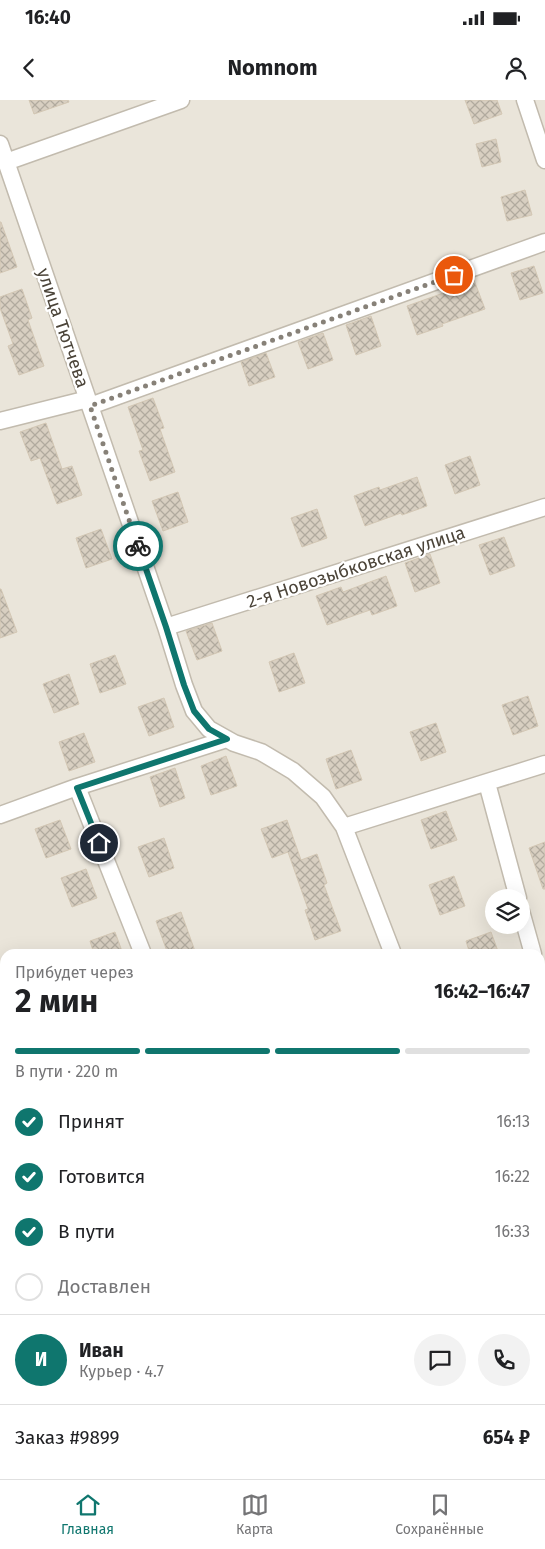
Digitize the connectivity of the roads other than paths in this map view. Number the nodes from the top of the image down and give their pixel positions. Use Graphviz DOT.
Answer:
graph roads {
  1 [pos="181,100"];
  2 [pos="525,100"];
  3 [pos="2,153"];
  4 [pos="545,160"];
  5 [pos="545,242"];
  6 [pos="89,403"];
  7 [pos="0,422"];
  8 [pos="545,507"];
  9 [pos="166,627"];
  10 [pos="227,739"];
  11 [pos="545,764"];
  12 [pos="487,783"];
  13 [pos="77,788"];
  14 [pos="0,815"];
  15 [pos="344,827"];
  16 [pos="516,889"];
  17 [pos="527,934"];
  18 [pos="141,949"];
  19 [pos="391,949"];
  20 [pos="532,949"];
  1 -- 3 [label="street"];
  2 -- 4 [label="street"];
  3 -- 6 [label="street, улица Тютчева"];
  5 -- 6 [label="street"];
  6 -- 7 [label="street"];
  6 -- 9 [label="street, улица Тютчева"];
  8 -- 9 [label="street, 2-я Новозыбковская улица"];
  9 -- 10 [label="street, улица Тютчева"];
  10 -- 13 [label="street"];
  10 -- 15 [label="street, улица Тютчева"];
  11 -- 12 [label="street"];
  12 -- 15 [label="street"];
  12 -- 16 [label="street"];
  13 -- 14 [label="street"];
  13 -- 18 [label="street"];
  15 -- 19 [label="street, улица Тютчева"];
  17 -- 20 [label="street"];
}
